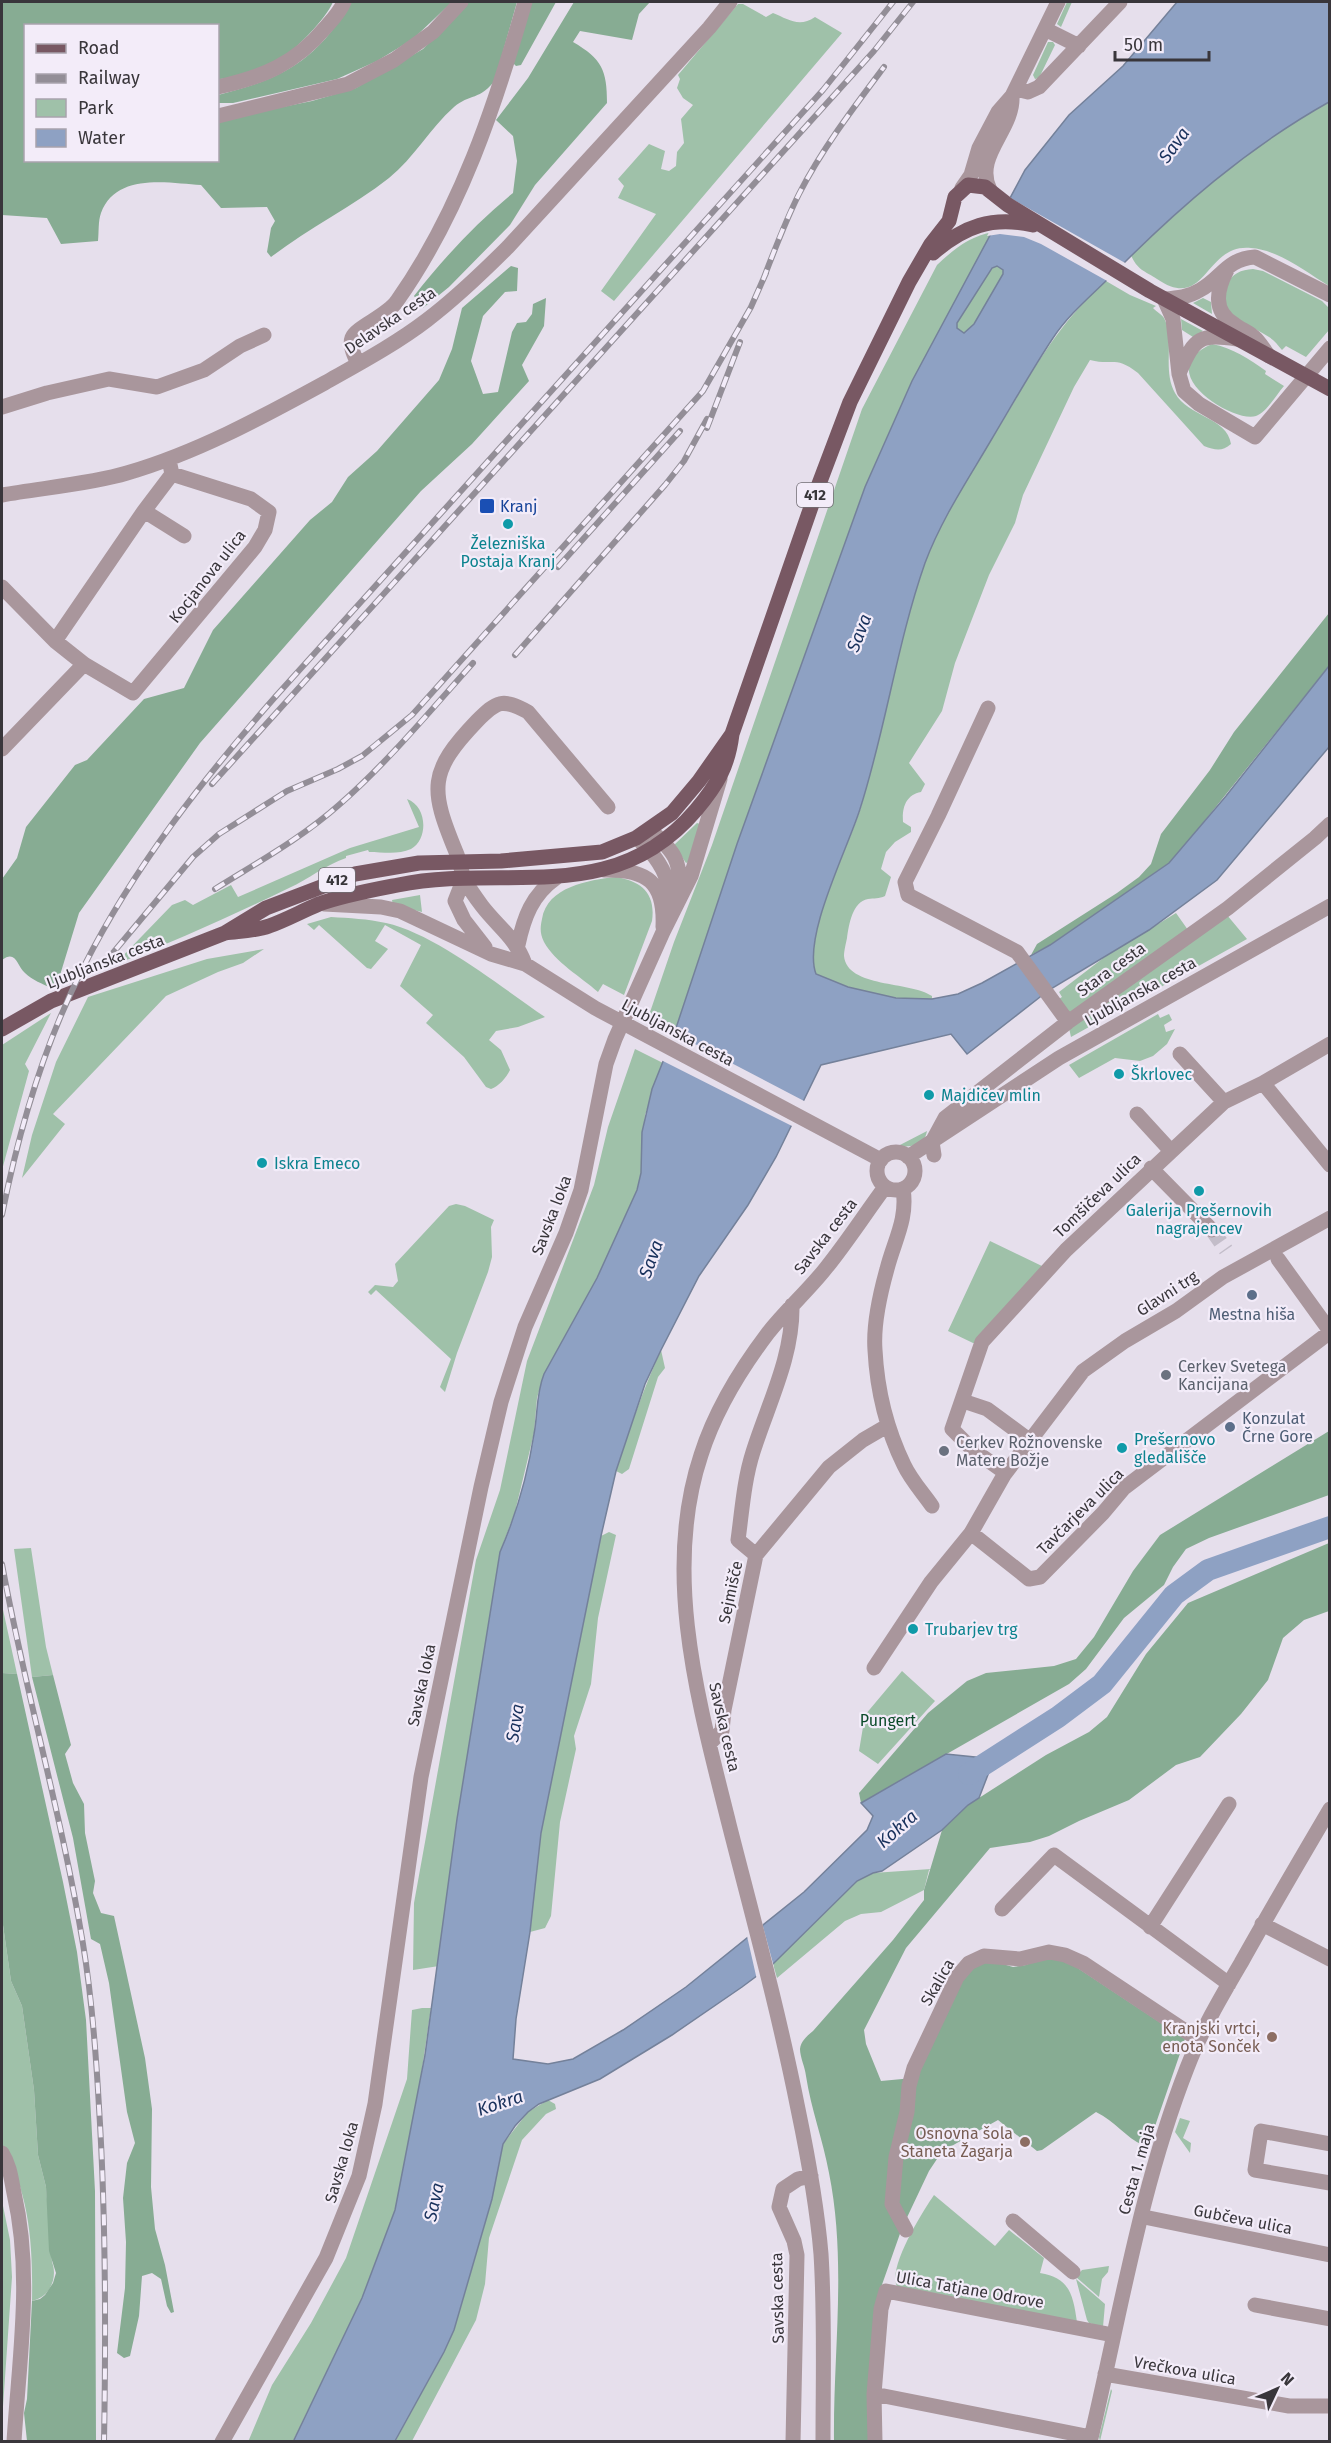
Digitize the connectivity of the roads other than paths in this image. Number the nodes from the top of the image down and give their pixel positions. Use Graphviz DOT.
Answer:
graph roads {
  1 [pos="344,2"];
  2 [pos="461,2"];
  3 [pos="525,2"];
  4 [pos="730,2"];
  5 [pos="1058,2"];
  6 [pos="1114,4"];
  7 [pos="1045,29"];
  8 [pos="1079,46"];
  9 [pos="219,87"];
  10 [pos="1014,92"];
  11 [pos="219,116"];
  12 [pos="962,188"];
  13 [pos="987,189"];
  14 [pos="954,208"];
  15 [pos="988,223"];
  16 [pos="970,227"];
  17 [pos="1045,227"];
  18 [pos="1230,264"];
  19 [pos="920,265"];
  20 [pos="1329,295"];
  21 [pos="1164,299"];
  22 [pos="264,335"];
  23 [pos="1238,339"];
  24 [pos="1329,348"];
  25 [pos="1273,359"];
  26 [pos="358,364"];
  27 [pos="1179,374"];
  28 [pos="1329,389"];
  29 [pos="2,407"];
  30 [pos="171,467"];
  31 [pos="2,495"];
  32 [pos="144,511"];
  33 [pos="184,536"];
  34 [pos="2,587"];
  35 [pos="55,641"];
  36 [pos="84,664"];
  37 [pos="988,708"];
  38 [pos="732,734"];
  39 [pos="2,749"];
  40 [pos="721,776"];
  41 [pos="608,807"];
  42 [pos="1329,824"];
  43 [pos="643,834"];
  44 [pos="663,841"];
  45 [pos="649,850"];
  46 [pos="460,861"];
  47 [pos="598,870"];
  48 [pos="464,878"];
  49 [pos="556,878"];
  50 [pos="679,899"];
  51 [pos="321,904"];
  52 [pos="1329,906"];
  53 [pos="664,907"];
  54 [pos="663,932"];
  55 [pos="225,933"];
  56 [pos="518,945"];
  57 [pos="491,954"];
  58 [pos="525,964"];
  59 [pos="1068,1022"];
  60 [pos="2,1029"];
  61 [pos="1329,1044"];
  62 [pos="1180,1054"];
  63 [pos="1263,1083"];
  64 [pos="1224,1102"];
  65 [pos="1137,1114"];
  66 [pos="933,1148"];
  67 [pos="1170,1150"];
  68 [pos="881,1160"];
  69 [pos="912,1163"];
  70 [pos="1329,1165"];
  71 [pos="1151,1168"];
  72 [pos="885,1187"];
  73 [pos="903,1190"];
  74 [pos="1329,1218"];
  75 [pos="1212,1230"];
  76 [pos="1276,1255"];
  77 [pos="792,1305"];
  78 [pos="1329,1332"];
  79 [pos="963,1401"];
  80 [pos="887,1426"];
  81 [pos="1029,1440"];
  82 [pos="1005,1475"];
  83 [pos="932,1506"];
  84 [pos="971,1533"];
  85 [pos="756,1555"];
  86 [pos="874,1668"];
  87 [pos="710,1743"];
  88 [pos="1229,1804"];
  89 [pos="1329,1809"];
  90 [pos="1002,1909"];
  91 [pos="1262,1924"];
  92 [pos="1150,1927"];
  93 [pos="1329,1959"];
  94 [pos="1229,1984"];
  95 [pos="1198,2040"];
  96 [pos="1329,2144"];
  97 [pos="2,2153"];
  98 [pos="811,2176"];
  99 [pos="2,2178"];
  100 [pos="1329,2183"];
  101 [pos="14,2193"];
  102 [pos="1149,2218"];
  103 [pos="1013,2221"];
  104 [pos="906,2230"];
  105 [pos="1329,2255"];
  106 [pos="1073,2272"];
  107 [pos="1255,2305"];
  108 [pos="1329,2319"];
  109 [pos="1113,2336"];
  110 [pos="1105,2374"];
  111 [pos="874,2394"];
  112 [pos="1329,2406"];
  113 [pos="1091,2439"];
  114 [pos="14,2442"];
  115 [pos="222,2442"];
  116 [pos="793,2442"];
  117 [pos="822,2442"];
  118 [pos="875,2442"];
  1 -- 9 [label="street"];
  2 -- 11 [label="street"];
  3 -- 26 [label="street"];
  4 -- 26 [label="street, Delavska cesta"];
  5 -- 7 [label="street"];
  6 -- 8 [label="street"];
  7 -- 8 [label="street"];
  7 -- 10 [label="street"];
  8 -- 10 [label="street"];
  10 -- 12 [label="street"];
  10 -- 13 [label="street"];
  12 -- 13 [label="main road"];
  12 -- 14 [label="main road, 412"];
  13 -- 15 [label="main road"];
  13 -- 17 [label="main road, 412"];
  14 -- 16 [label="main road"];
  14 -- 19 [label="main road, 412"];
  15 -- 16 [label="main road, 412"];
  15 -- 17 [label="main road, 412"];
  16 -- 19 [label="main road, 412"];
  17 -- 21 [label="main road, 412"];
  18 -- 20 [label="street"];
  18 -- 21 [label="street"];
  18 -- 25 [label="street"];
  19 -- 38 [label="main road, 412"];
  21 -- 23 [label="main road, 412"];
  21 -- 27 [label="street"];
  22 -- 29 [label="street"];
  23 -- 25 [label="main road, 412"];
  23 -- 27 [label="street"];
  24 -- 27 [label="street"];
  25 -- 28 [label="main road, 412"];
  26 -- 30 [label="street, Delavska cesta"];
  30 -- 31 [label="street, Delavska cesta"];
  30 -- 32 [label="street"];
  30 -- 36 [label="street, Kocjanova ulica"];
  32 -- 33 [label="street"];
  32 -- 35 [label="street"];
  34 -- 35 [label="street, Kocjanova ulica"];
  35 -- 36 [label="street, Kocjanova ulica"];
  36 -- 39 [label="street"];
  37 -- 59 [label="street"];
  38 -- 40 [label="main road, 412"];
  38 -- 43 [label="main road, Ljubljanska cesta / 412"];
  40 -- 44 [label="main road, 412"];
  40 -- 50 [label="street, Savska loka"];
  41 -- 46 [label="street"];
  42 -- 59 [label="street, Stara cesta"];
  43 -- 44 [label="street"];
  43 -- 45 [label="street"];
  43 -- 46 [label="main road, Ljubljanska cesta / 412"];
  44 -- 45 [label="main road, 412"];
  44 -- 50 [label="street"];
  45 -- 47 [label="main road, 412"];
  45 -- 53 [label="street"];
  46 -- 48 [label="street"];
  46 -- 55 [label="main road, Ljubljanska cesta / 412"];
  47 -- 49 [label="main road, 412"];
  47 -- 53 [label="street"];
  48 -- 49 [label="main road, 412"];
  48 -- 51 [label="main road, 412"];
  48 -- 56 [label="street"];
  48 -- 57 [label="street"];
  49 -- 56 [label="street"];
  50 -- 54 [label="street, Savska loka"];
  51 -- 55 [label="main road, Ljubljanska cesta / 412"];
  51 -- 57 [label="street, Ljubljanska cesta"];
  52 -- 66 [label="street, Ljubljanska cesta"];
  53 -- 54 [label="street"];
  54 -- 115 [label="street, Savska loka"];
  55 -- 60 [label="main road, Ljubljanska cesta / 412"];
  56 -- 58 [label="street"];
  57 -- 58 [label="street, Ljubljanska cesta"];
  58 -- 68 [label="street, Ljubljanska cesta"];
  59 -- 66 [label="street, Stara cesta"];
  61 -- 63 [label="street, Tomšičeva ulica"];
  62 -- 64 [label="street"];
  63 -- 64 [label="street, Tomšičeva ulica"];
  63 -- 70 [label="street"];
  64 -- 67 [label="street, Tomšičeva ulica"];
  65 -- 67 [label="street"];
  66 -- 69 [label="street, Ljubljanska cesta"];
  67 -- 71 [label="street, Tomšičeva ulica"];
  68 -- 69 [label="street"];
  68 -- 72 [label="street"];
  69 -- 73 [label="street"];
  71 -- 75 [label="street"];
  71 -- 79 [label="street, Tomšičeva ulica"];
  72 -- 73 [label="street"];
  72 -- 77 [label="street, Savska cesta"];
  73 -- 80 [label="street"];
  74 -- 76 [label="street"];
  76 -- 78 [label="street"];
  76 -- 81 [label="street, Glavni trg"];
  77 -- 85 [label="street"];
  77 -- 87 [label="street, Savska cesta"];
  78 -- 84 [label="street, Tavčarjeva ulica"];
  79 -- 81 [label="street"];
  79 -- 82 [label="street, Tomšičeva ulica"];
  80 -- 83 [label="street"];
  80 -- 85 [label="street, Sejmišče"];
  81 -- 82 [label="street, Glavni trg"];
  82 -- 84 [label="street, Glavni trg"];
  84 -- 86 [label="street, Glavni trg"];
  85 -- 87 [label="street, Sejmišče"];
  87 -- 98 [label="street, Savska cesta"];
  88 -- 92 [label="street"];
  89 -- 91 [label="street, Cesta 1. maja"];
  90 -- 92 [label="street"];
  91 -- 93 [label="street"];
  91 -- 94 [label="street, Cesta 1. maja"];
  92 -- 94 [label="street"];
  94 -- 95 [label="street, Cesta 1. maja"];
  95 -- 104 [label="street, Skalica"];
  95 -- 109 [label="street, Cesta 1. maja"];
  96 -- 100 [label="street"];
  97 -- 101 [label="street"];
  98 -- 116 [label="street, Savska cesta"];
  98 -- 117 [label="street, Savska cesta"];
  99 -- 101 [label="street"];
  101 -- 114 [label="street"];
  102 -- 105 [label="street, Gubčeva ulica"];
  103 -- 106 [label="street"];
  107 -- 108 [label="street"];
  109 -- 110 [label="street, Cesta 1. maja"];
  109 -- 111 [label="street, Ulica Tatjane Odrove"];
  110 -- 112 [label="street, Vrečkova ulica"];
  110 -- 113 [label="street, Cesta 1. maja"];
  111 -- 113 [label="street"];
  111 -- 118 [label="street, Ulica Tatjane Odrove"];
}
